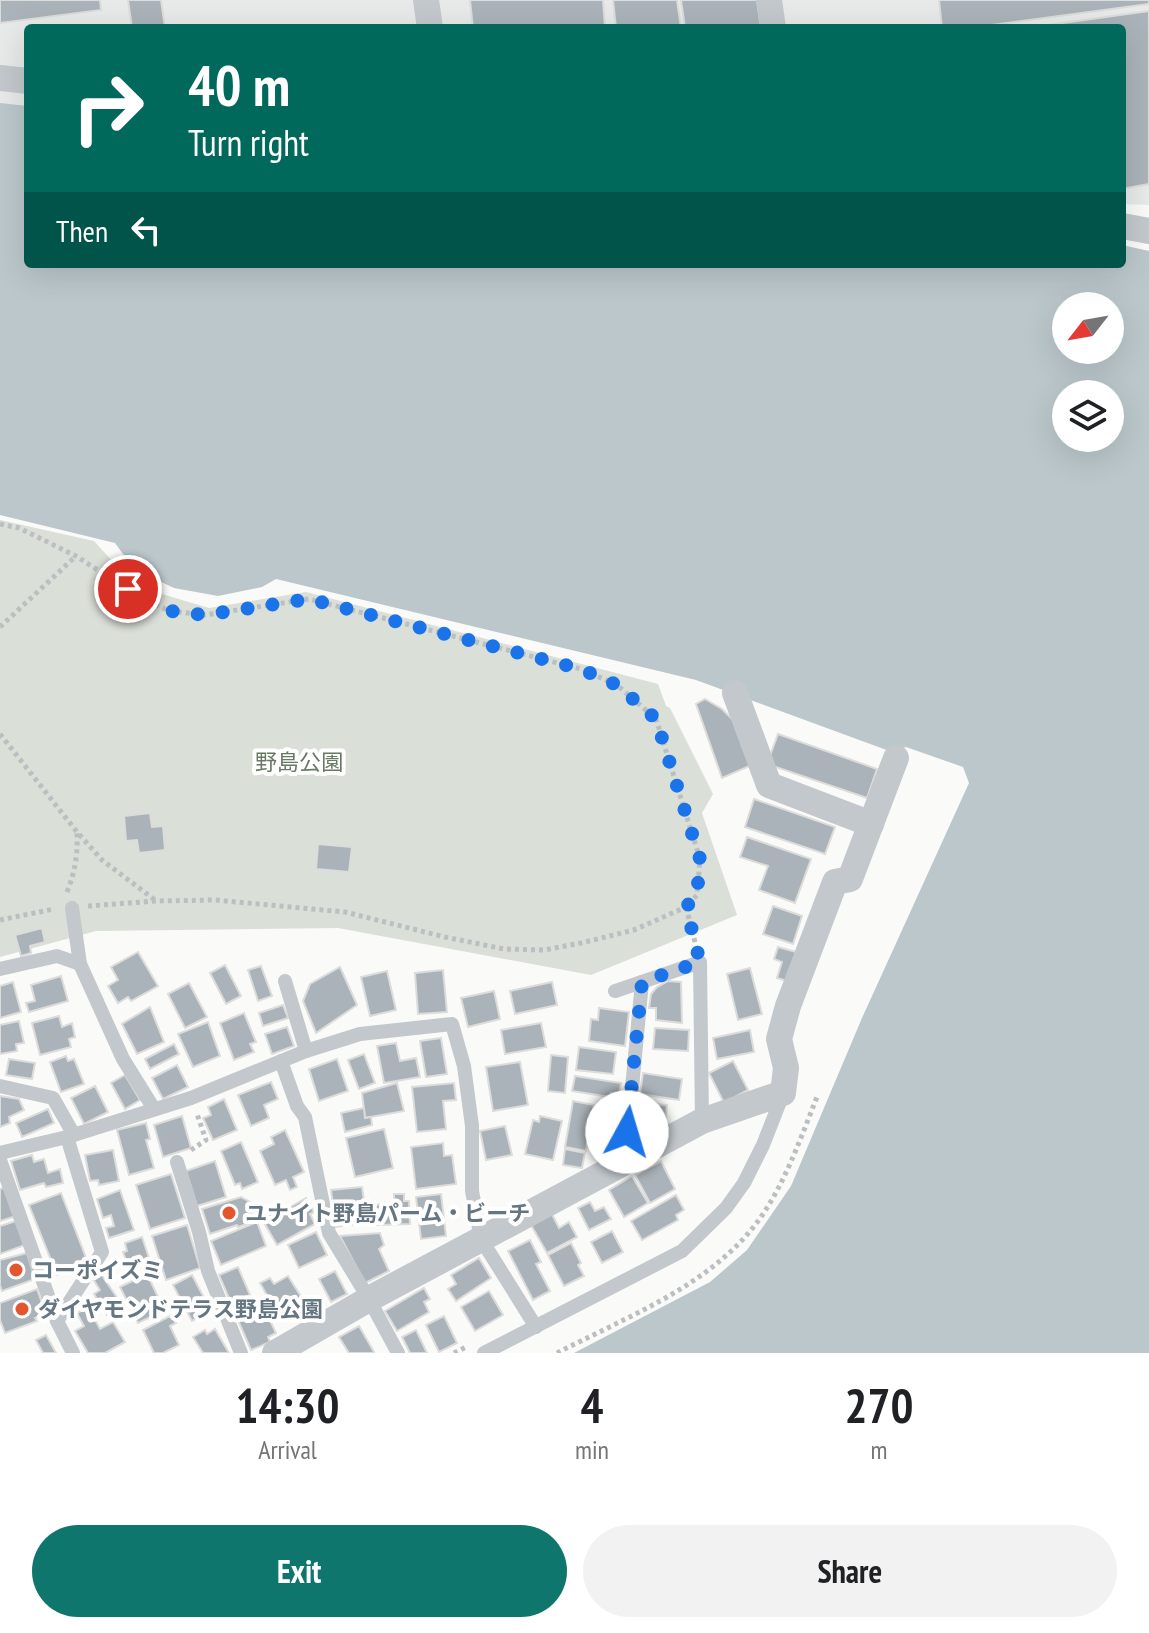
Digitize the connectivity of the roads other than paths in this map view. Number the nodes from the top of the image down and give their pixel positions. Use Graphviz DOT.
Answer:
graph roads {
  1 [pos="426,0"];
  2 [pos="769,0"];
  3 [pos="429,24"];
  4 [pos="772,24"];
  5 [pos="0,78"];
  6 [pos="24,81"];
  7 [pos="1126,227"];
  8 [pos="1149,231"];
  9 [pos="735,693"];
  10 [pos="896,758"];
  11 [pos="871,824"];
  12 [pos="66,902"];
  13 [pos="80,964"];
  14 [pos="0,969"];
  15 [pos="285,981"];
  16 [pos="642,982"];
  17 [pos="615,991"];
  18 [pos="306,1051"];
  19 [pos="281,1061"];
  20 [pos="0,1086"];
  21 [pos="783,1093"];
  22 [pos="154,1109"];
  23 [pos="702,1121"];
  24 [pos="70,1136"];
  25 [pos="0,1153"];
  26 [pos="0,1160"];
  27 [pos="177,1162"];
  28 [pos="625,1162"];
  29 [pos="481,1239"];
  30 [pos="369,1299"];
  31 [pos="57,1321"];
  32 [pos="536,1327"];
  33 [pos="481,1347"];
  34 [pos="73,1353"];
  35 [pos="241,1353"];
  36 [pos="275,1353"];
  37 [pos="398,1353"];
  1 -- 3 [label="street"];
  2 -- 4 [label="street"];
  5 -- 6 [label="street"];
  7 -- 8 [label="street"];
  9 -- 11 [label="street"];
  10 -- 11 [label="street"];
  11 -- 21 [label="street"];
  12 -- 13 [label="lane"];
  13 -- 14 [label="lane"];
  13 -- 22 [label="lane"];
  15 -- 18 [label="lane"];
  16 -- 17 [label="lane"];
  16 -- 23 [label="lane"];
  16 -- 28 [label="lane"];
  18 -- 19 [label="lane"];
  18 -- 29 [label="lane"];
  19 -- 22 [label="lane"];
  19 -- 30 [label="lane"];
  20 -- 24 [label="lane"];
  21 -- 23 [label="street"];
  21 -- 32 [label="lane"];
  22 -- 24 [label="lane"];
  23 -- 28 [label="street"];
  24 -- 25 [label="lane"];
  24 -- 31 [label="lane"];
  26 -- 31 [label="lane"];
  27 -- 35 [label="lane"];
  28 -- 29 [label="street"];
  29 -- 30 [label="street"];
  29 -- 32 [label="lane"];
  30 -- 36 [label="street"];
  30 -- 37 [label="lane"];
  31 -- 34 [label="lane"];
  32 -- 33 [label="lane"];
}
